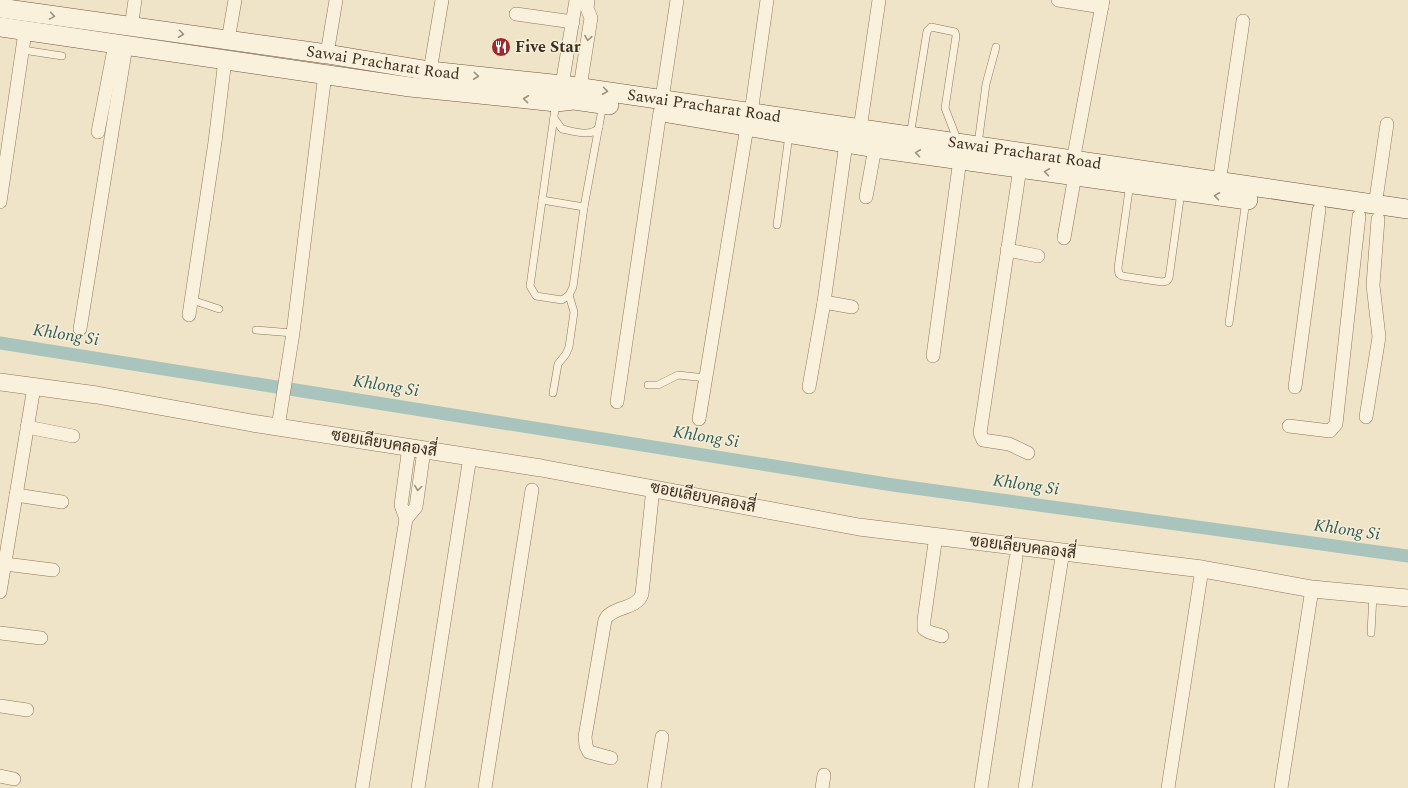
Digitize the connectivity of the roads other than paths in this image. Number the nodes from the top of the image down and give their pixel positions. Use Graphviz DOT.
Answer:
graph roads {
  1 [pos="135,0"];
  2 [pos="235,0"];
  3 [pos="336,0"];
  4 [pos="442,0"];
  5 [pos="677,0"];
  6 [pos="768,0"];
  7 [pos="879,0"];
  8 [pos="1058,0"];
  9 [pos="581,4"];
  10 [pos="1103,4"];
  11 [pos="27,6"];
  12 [pos="0,8"];
  13 [pos="516,14"];
  14 [pos="1243,21"];
  15 [pos="572,22"];
  16 [pos="0,27"];
  17 [pos="131,28"];
  18 [pos="26,32"];
  19 [pos="228,40"];
  20 [pos="121,45"];
  21 [pos="996,47"];
  22 [pos="23,50"];
  23 [pos="327,54"];
  24 [pos="62,56"];
  25 [pos="225,60"];
  26 [pos="430,71"];
  27 [pos="325,74"];
  28 [pos="571,86"];
  29 [pos="603,104"];
  30 [pos="661,106"];
  31 [pos="555,110"];
  32 [pos="749,120"];
  33 [pos="1388,124"];
  34 [pos="599,127"];
  35 [pos="860,129"];
  36 [pos="98,132"];
  37 [pos="790,133"];
  38 [pos="910,136"];
  39 [pos="846,143"];
  40 [pos="875,148"];
  41 [pos="963,148"];
  42 [pos="1020,168"];
  43 [pos="1074,168"];
  44 [pos="1219,182"];
  45 [pos="1130,183"];
  46 [pos="1181,191"];
  47 [pos="866,197"];
  48 [pos="542,200"];
  49 [pos="1246,200"];
  50 [pos="0,202"];
  51 [pos="584,207"];
  52 [pos="1408,209"];
  53 [pos="1319,210"];
  54 [pos="1371,213"];
  55 [pos="1408,223"];
  56 [pos="777,226"];
  57 [pos="1064,238"];
  58 [pos="1007,250"];
  59 [pos="1038,256"];
  60 [pos="570,295"];
  61 [pos="192,300"];
  62 [pos="824,302"];
  63 [pos="852,307"];
  64 [pos="219,309"];
  65 [pos="189,315"];
  66 [pos="1229,323"];
  67 [pos="80,329"];
  68 [pos="256,330"];
  69 [pos="293,333"];
  70 [pos="933,356"];
  71 [pos="706,378"];
  72 [pos="0,382"];
  73 [pos="648,385"];
  74 [pos="34,387"];
  75 [pos="809,387"];
  76 [pos="1295,387"];
  77 [pos="553,393"];
  78 [pos="616,402"];
  79 [pos="1366,417"];
  80 [pos="699,419"];
  81 [pos="279,420"];
  82 [pos="1289,426"];
  83 [pos="28,427"];
  84 [pos="73,436"];
  85 [pos="417,448"];
  86 [pos="1028,453"];
  87 [pos="470,457"];
  88 [pos="653,488"];
  89 [pos="532,490"];
  90 [pos="16,495"];
  91 [pos="62,502"];
  92 [pos="936,536"];
  93 [pos="1063,551"];
  94 [pos="1016,558"];
  95 [pos="5,564"];
  96 [pos="1202,569"];
  97 [pos="53,570"];
  98 [pos="1312,589"];
  99 [pos="0,592"];
  100 [pos="1373,595"];
  101 [pos="1408,598"];
  102 [pos="0,633"];
  103 [pos="1371,633"];
  104 [pos="942,636"];
  105 [pos="41,638"];
  106 [pos="0,706"];
  107 [pos="27,710"];
  108 [pos="662,736"];
  109 [pos="611,758"];
  110 [pos="824,775"];
  111 [pos="0,776"];
  112 [pos="14,779"];
  113 [pos="362,788"];
  114 [pos="418,788"];
  115 [pos="486,788"];
  116 [pos="654,788"];
  117 [pos="822,788"];
  118 [pos="980,788"];
  119 [pos="1025,788"];
  120 [pos="1168,788"];
  121 [pos="1281,788"];
  1 -- 17 [label="street"];
  2 -- 19 [label="street"];
  3 -- 23 [label="street"];
  4 -- 26 [label="street"];
  5 -- 30 [label="street"];
  6 -- 32 [label="street"];
  7 -- 35 [label="street"];
  8 -- 10 [label="street"];
  9 -- 15 [label="street"];
  9 -- 28 [label="street, one-way"];
  10 -- 43 [label="street"];
  11 -- 12 [label="main road, Sawai Pracharat Road"];
  11 -- 17 [label="main road, Sawai Pracharat Road, one-way"];
  13 -- 15 [label="street"];
  14 -- 44 [label="street"];
  15 -- 28 [label="street"];
  16 -- 18 [label="main road, Sawai Pracharat Road"];
  17 -- 19 [label="main road, Sawai Pracharat Road, one-way"];
  18 -- 20 [label="main road, Sawai Pracharat Road"];
  18 -- 22 [label="street"];
  19 -- 23 [label="main road, Sawai Pracharat Road"];
  20 -- 25 [label="main road, Sawai Pracharat Road"];
  20 -- 36 [label="street"];
  20 -- 67 [label="street"];
  21 -- 41 [label="lane"];
  22 -- 24 [label="lane"];
  22 -- 50 [label="street"];
  23 -- 26 [label="main road, Sawai Pracharat Road"];
  25 -- 27 [label="main road, Sawai Pracharat Road"];
  25 -- 61 [label="street"];
  26 -- 28 [label="main road, Sawai Pracharat Road, one-way"];
  31 -- 27 [label="main road, Sawai Pracharat Road, one-way"];
  27 -- 69 [label="street"];
  28 -- 30 [label="main road, Sawai Pracharat Road, one-way"];
  29 -- 30 [label="main road, Sawai Pracharat Road"];
  29 -- 31 [label="main road, Sawai Pracharat Road"];
  29 -- 34 [label="lane"];
  30 -- 32 [label="main road, Sawai Pracharat Road"];
  30 -- 78 [label="street"];
  31 -- 34 [label="lane"];
  31 -- 48 [label="lane"];
  32 -- 35 [label="main road, Sawai Pracharat Road"];
  32 -- 37 [label="main road, Sawai Pracharat Road"];
  32 -- 71 [label="street"];
  33 -- 54 [label="street"];
  34 -- 51 [label="lane"];
  35 -- 38 [label="main road, Sawai Pracharat Road"];
  37 -- 39 [label="main road, Sawai Pracharat Road"];
  37 -- 56 [label="lane"];
  38 -- 41 [label="main road, Sawai Pracharat Road"];
  38 -- 41 [label="lane"];
  39 -- 40 [label="main road, Sawai Pracharat Road"];
  39 -- 62 [label="street"];
  41 -- 40 [label="main road, Sawai Pracharat Road, one-way"];
  40 -- 47 [label="street"];
  41 -- 42 [label="main road, Sawai Pracharat Road"];
  41 -- 43 [label="main road, Sawai Pracharat Road"];
  41 -- 70 [label="street"];
  43 -- 42 [label="main road, Sawai Pracharat Road, one-way"];
  42 -- 58 [label="street"];
  43 -- 44 [label="main road, Sawai Pracharat Road"];
  43 -- 45 [label="main road, Sawai Pracharat Road"];
  43 -- 57 [label="street"];
  44 -- 54 [label="main road, Sawai Pracharat Road"];
  45 -- 46 [label="main road, Sawai Pracharat Road"];
  45 -- 46 [label="lane"];
  49 -- 46 [label="main road, Sawai Pracharat Road, one-way"];
  48 -- 51 [label="lane"];
  48 -- 60 [label="lane"];
  49 -- 53 [label="main road, Sawai Pracharat Road"];
  49 -- 66 [label="lane"];
  51 -- 60 [label="lane"];
  52 -- 54 [label="main road, Sawai Pracharat Road"];
  53 -- 54 [label="main road, Sawai Pracharat Road"];
  53 -- 76 [label="street"];
  54 -- 55 [label="main road, Sawai Pracharat Road"];
  54 -- 79 [label="street"];
  54 -- 82 [label="street"];
  58 -- 59 [label="street"];
  58 -- 86 [label="street"];
  60 -- 77 [label="lane"];
  61 -- 64 [label="lane"];
  61 -- 65 [label="street"];
  62 -- 63 [label="street"];
  62 -- 75 [label="street"];
  68 -- 69 [label="lane"];
  69 -- 81 [label="street"];
  71 -- 73 [label="lane"];
  71 -- 80 [label="street"];
  72 -- 74 [label="street, ซอยเลียบคลองสี่"];
  74 -- 81 [label="street, ซอยเลียบคลองสี่"];
  74 -- 83 [label="street"];
  81 -- 85 [label="street, ซอยเลียบคลองสี่"];
  83 -- 84 [label="street"];
  83 -- 90 [label="street"];
  85 -- 87 [label="street, ซอยเลียบคลองสี่"];
  85 -- 113 [label="street"];
  87 -- 88 [label="street, ซอยเลียบคลองสี่"];
  87 -- 114 [label="street"];
  88 -- 92 [label="street, ซอยเลียบคลองสี่"];
  88 -- 109 [label="street"];
  89 -- 115 [label="street"];
  90 -- 91 [label="street"];
  90 -- 95 [label="street"];
  92 -- 93 [label="street, ซอยเลียบคลองสี่"];
  92 -- 104 [label="street"];
  93 -- 96 [label="street, ซอยเลียบคลองสี่"];
  93 -- 119 [label="street"];
  94 -- 118 [label="street"];
  95 -- 97 [label="street"];
  95 -- 99 [label="street"];
  96 -- 98 [label="street, ซอยเลียบคลองสี่"];
  96 -- 120 [label="street"];
  98 -- 100 [label="street, ซอยเลียบคลองสี่"];
  98 -- 121 [label="street"];
  100 -- 101 [label="street, ซอยเลียบคลองสี่"];
  100 -- 103 [label="lane"];
  102 -- 105 [label="street"];
  106 -- 107 [label="street"];
  108 -- 116 [label="street"];
  110 -- 117 [label="street"];
  111 -- 112 [label="street"];
}
